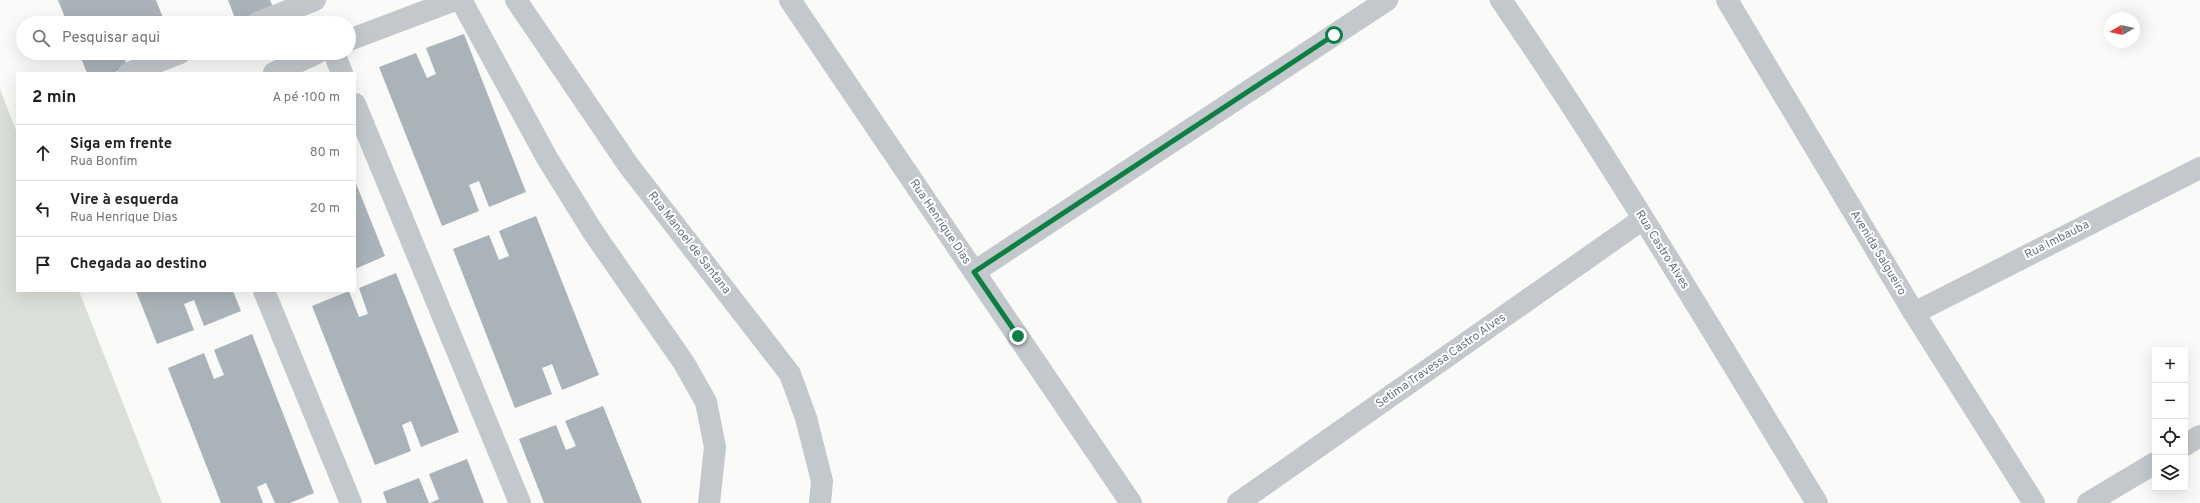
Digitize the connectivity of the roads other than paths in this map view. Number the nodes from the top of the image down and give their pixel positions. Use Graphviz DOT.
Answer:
graph roads {
  1 [pos="315,0"];
  2 [pos="455,0"];
  3 [pos="461,0"];
  4 [pos="516,0"];
  5 [pos="790,0"];
  6 [pos="1387,0"];
  7 [pos="1501,0"];
  8 [pos="1727,0"];
  9 [pos="275,16"];
  10 [pos="356,37"];
  11 [pos="162,60"];
  12 [pos="302,60"];
  13 [pos="337,60"];
  14 [pos="132,72"];
  15 [pos="276,72"];
  16 [pos="342,72"];
  17 [pos="356,106"];
  18 [pos="2200,168"];
  19 [pos="1643,219"];
  20 [pos="974,272"];
  21 [pos="264,292"];
  22 [pos="1914,313"];
  23 [pos="2200,436"];
  24 [pos="2188,443"];
  25 [pos="2152,465"];
  26 [pos="351,503"];
  27 [pos="520,503"];
  28 [pos="709,503"];
  29 [pos="820,503"];
  30 [pos="1131,503"];
  31 [pos="1238,503"];
  32 [pos="1817,503"];
  33 [pos="2034,503"];
  34 [pos="2088,503"];
  1 -- 9 [label="street"];
  2 -- 10 [label="street"];
  3 -- 28 [label="street"];
  4 -- 29 [label="street, Rua Manoel de Santana"];
  5 -- 20 [label="street, Rua Henrique Dias"];
  6 -- 20 [label="street"];
  7 -- 19 [label="street, Rua Castro Alves"];
  8 -- 22 [label="street, Avenida Salgueiro"];
  11 -- 14 [label="street"];
  12 -- 15 [label="street"];
  13 -- 16 [label="street"];
  17 -- 27 [label="street"];
  18 -- 22 [label="street, Rua Imbauba"];
  19 -- 31 [label="street, Setima Travessa Castro Alves"];
  19 -- 32 [label="street, Rua Castro Alves"];
  20 -- 30 [label="street, Rua Henrique Dias"];
  21 -- 26 [label="street"];
  22 -- 33 [label="street, Avenida Salgueiro"];
  23 -- 24 [label="street"];
  25 -- 34 [label="street"];
}
